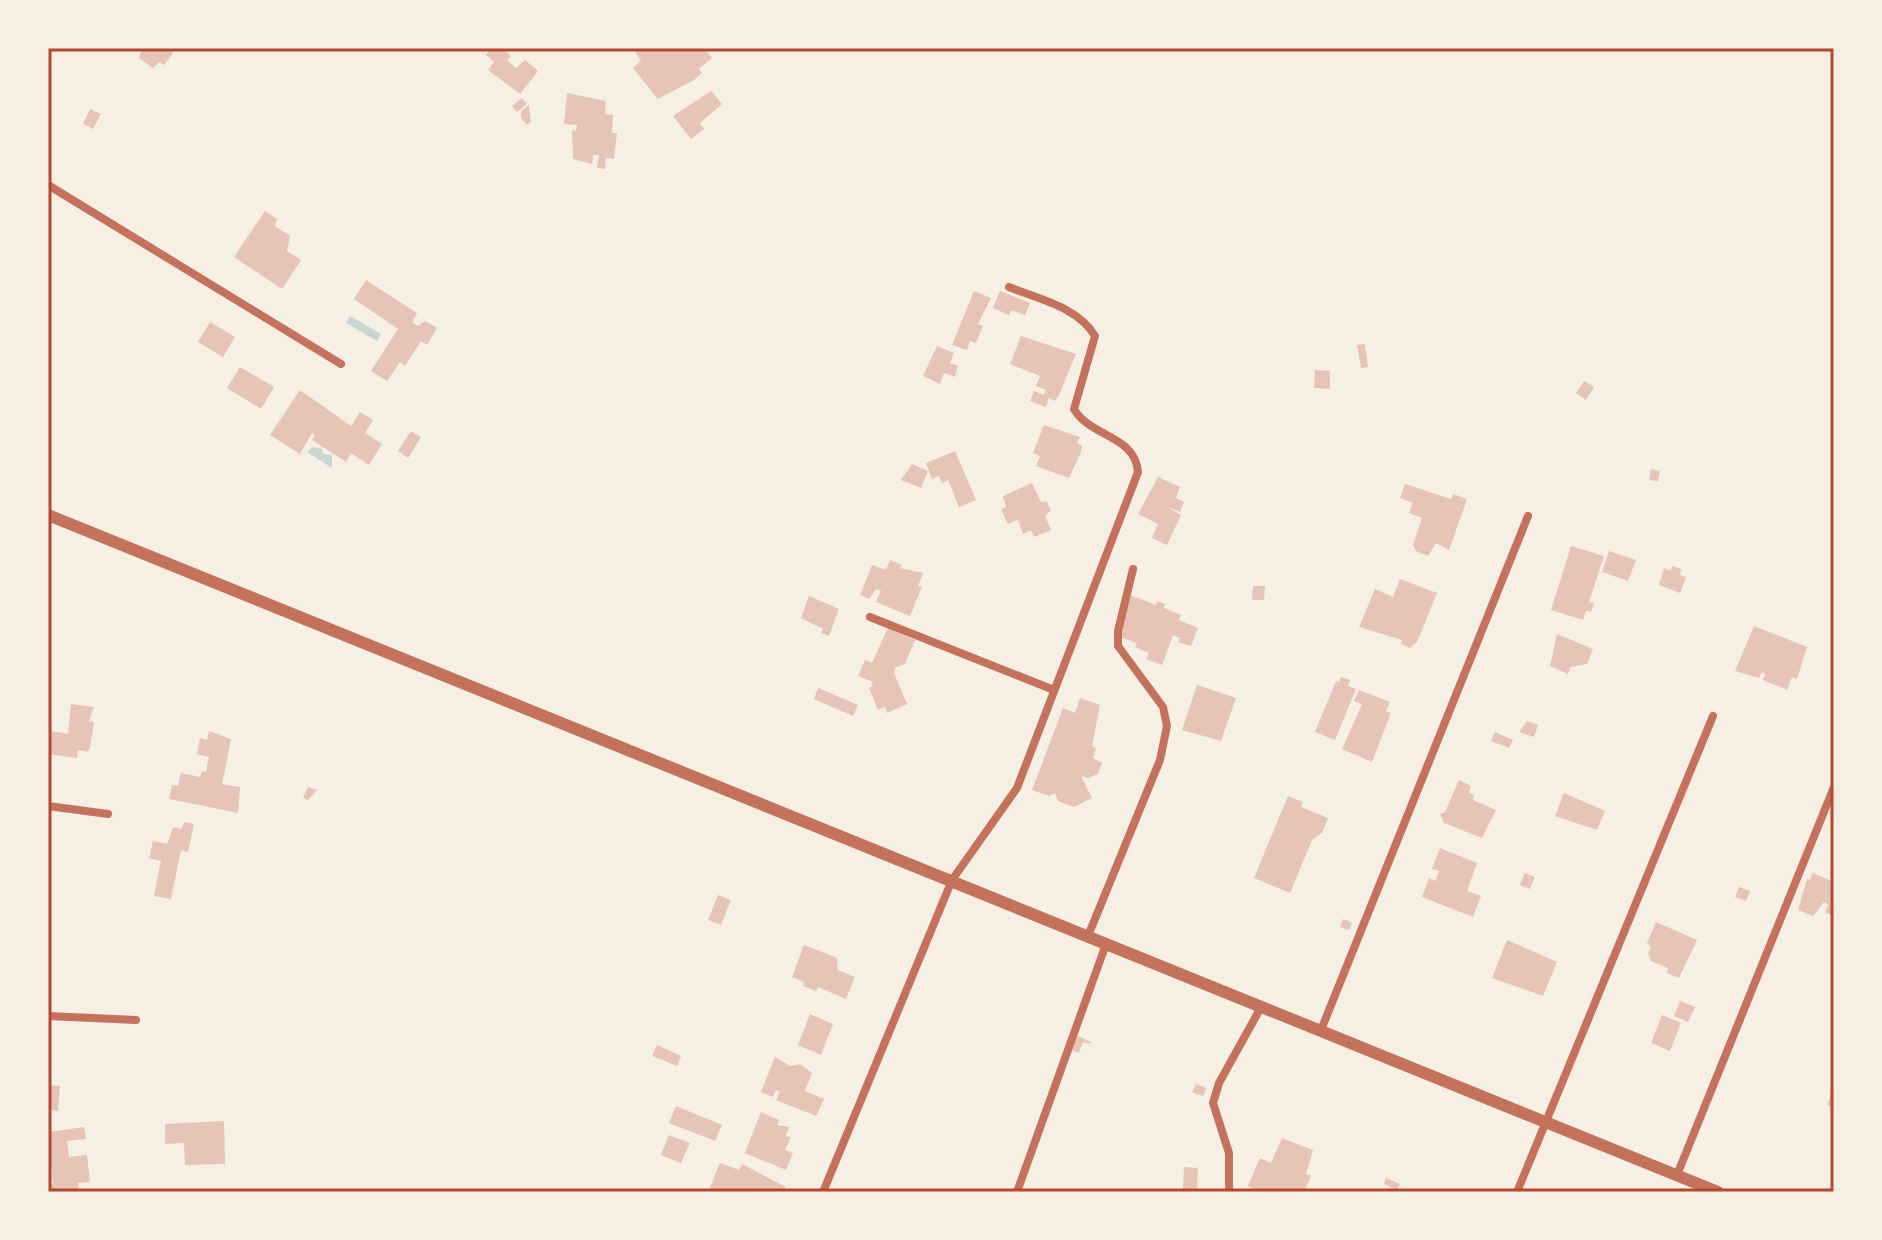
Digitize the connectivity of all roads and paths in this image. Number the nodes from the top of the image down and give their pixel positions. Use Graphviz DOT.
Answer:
graph roads {
  1 [pos="48,185"];
  2 [pos="1009,287"];
  3 [pos="341,364"];
  4 [pos="48,515"];
  5 [pos="1528,516"];
  6 [pos="1133,569"];
  7 [pos="870,617"];
  8 [pos="1054,690"];
  9 [pos="1713,716"];
  10 [pos="1834,787"];
  11 [pos="48,806"];
  12 [pos="108,814"];
  13 [pos="952,880"];
  14 [pos="1088,936"];
  15 [pos="1106,944"];
  16 [pos="1260,1009"];
  17 [pos="48,1016"];
  18 [pos="136,1020"];
  19 [pos="1321,1030"];
  20 [pos="1546,1120"];
  21 [pos="1677,1175"];
  22 [pos="823,1192"];
  23 [pos="1017,1192"];
  24 [pos="1229,1192"];
  25 [pos="1517,1192"];
  26 [pos="1718,1192"];
  1 -- 3 [label="street"];
  2 -- 8 [label="street"];
  4 -- 13 [label="street"];
  5 -- 19 [label="street"];
  6 -- 14 [label="street"];
  7 -- 8 [label="street"];
  8 -- 13 [label="street"];
  9 -- 20 [label="street"];
  10 -- 21 [label="street"];
  11 -- 12 [label="street"];
  13 -- 14 [label="street"];
  13 -- 22 [label="street"];
  14 -- 15 [label="street"];
  15 -- 16 [label="street"];
  15 -- 23 [label="street"];
  16 -- 19 [label="street"];
  16 -- 24 [label="street"];
  17 -- 18 [label="street"];
  19 -- 20 [label="street"];
  20 -- 21 [label="street"];
  20 -- 25 [label="street"];
  21 -- 26 [label="street"];
}
